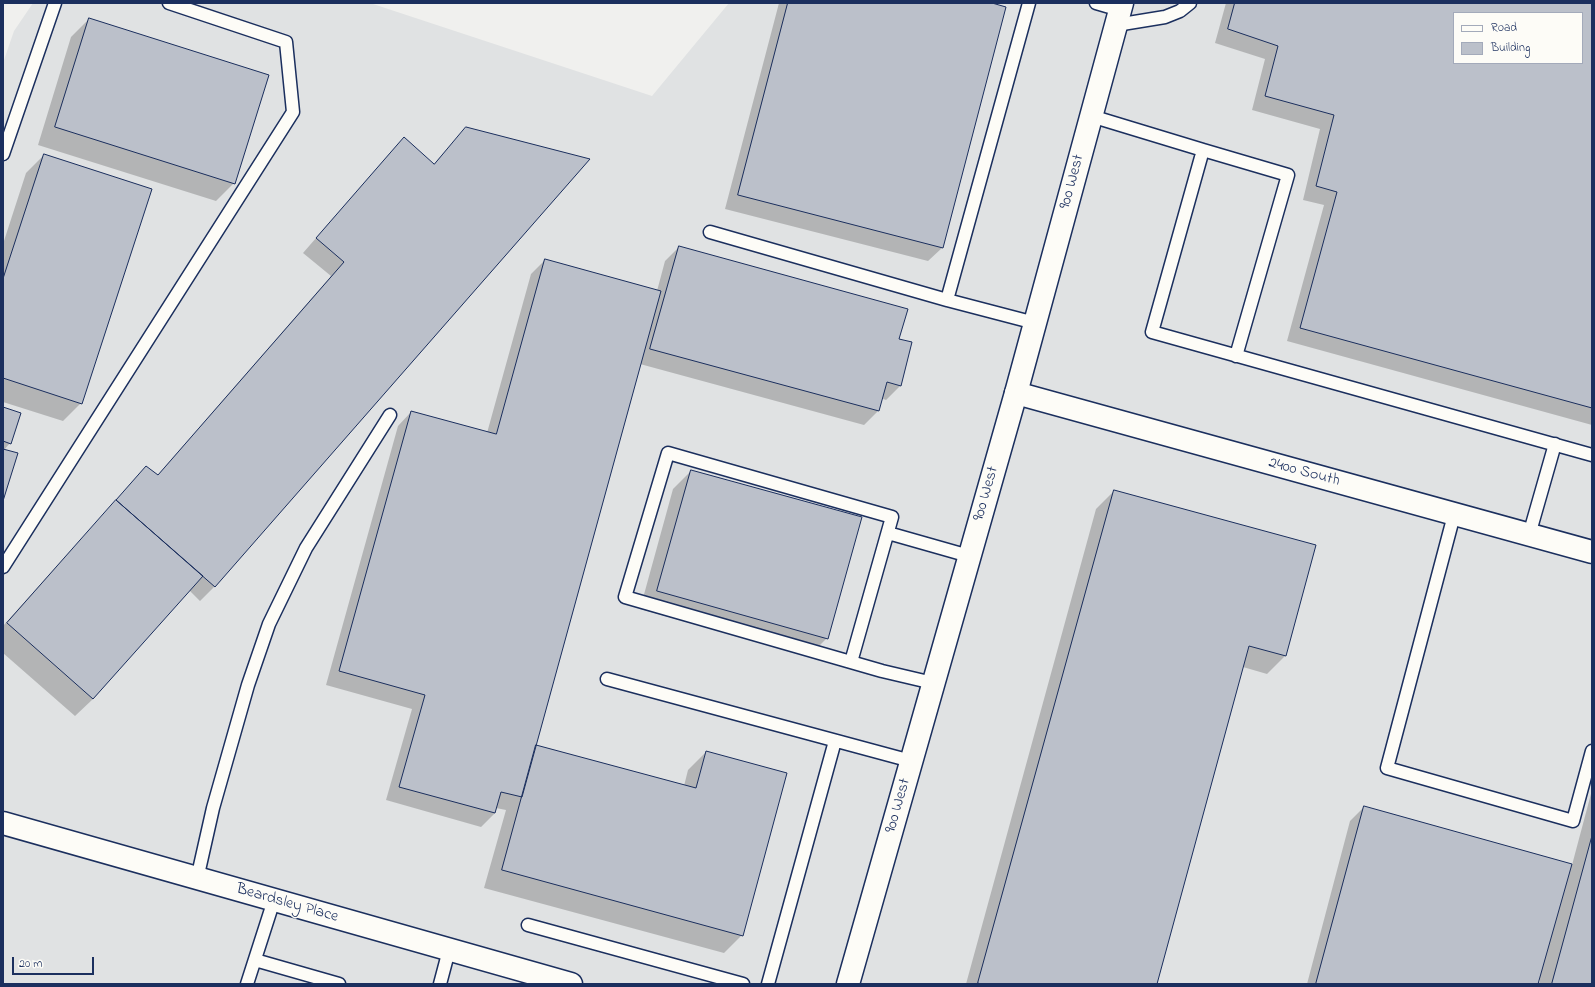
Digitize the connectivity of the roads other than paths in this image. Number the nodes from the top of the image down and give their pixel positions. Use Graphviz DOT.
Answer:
graph roads {
  1 [pos="55,3"];
  2 [pos="169,3"];
  3 [pos="1030,3"];
  4 [pos="1096,3"];
  5 [pos="1190,3"];
  6 [pos="1119,13"];
  7 [pos="1091,116"];
  8 [pos="1204,150"];
  9 [pos="3,154"];
  10 [pos="710,232"];
  11 [pos="947,300"];
  12 [pos="1035,323"];
  13 [pos="1236,356"];
  14 [pos="1016,393"];
  15 [pos="390,415"];
  16 [pos="1555,444"];
  17 [pos="1592,455"];
  18 [pos="1454,515"];
  19 [pos="888,533"];
  20 [pos="1528,535"];
  21 [pos="1592,552"];
  22 [pos="969,556"];
  23 [pos="3,567"];
  24 [pos="851,662"];
  25 [pos="607,679"];
  26 [pos="933,683"];
  27 [pos="835,741"];
  28 [pos="1592,751"];
  29 [pos="911,762"];
  30 [pos="3,823"];
  31 [pos="197,878"];
  32 [pos="274,900"];
  33 [pos="528,925"];
  34 [pos="449,950"];
  35 [pos="255,960"];
  36 [pos="531,979"];
  37 [pos="247,984"];
  38 [pos="339,984"];
  39 [pos="440,984"];
  40 [pos="571,984"];
  41 [pos="743,984"];
  42 [pos="768,984"];
  43 [pos="848,984"];
  1 -- 9 [label="lane"];
  2 -- 23 [label="lane"];
  3 -- 11 [label="lane"];
  4 -- 6 [label="lane"];
  5 -- 6 [label="lane"];
  6 -- 7 [label="street, 900 West"];
  7 -- 8 [label="lane"];
  7 -- 12 [label="street, 900 West"];
  8 -- 13 [label="lane"];
  8 -- 13 [label="lane"];
  10 -- 11 [label="lane"];
  11 -- 12 [label="lane"];
  12 -- 14 [label="street, 900 West"];
  13 -- 16 [label="lane"];
  14 -- 18 [label="street, 2400 South"];
  14 -- 22 [label="street, 900 West"];
  15 -- 31 [label="lane"];
  16 -- 17 [label="lane"];
  16 -- 20 [label="lane"];
  18 -- 20 [label="street, 2400 South"];
  18 -- 28 [label="lane"];
  19 -- 22 [label="lane"];
  19 -- 24 [label="lane"];
  19 -- 24 [label="lane"];
  20 -- 21 [label="street, 2400 South"];
  22 -- 26 [label="street, 900 West"];
  24 -- 26 [label="lane"];
  25 -- 27 [label="lane"];
  26 -- 29 [label="street, 900 West"];
  27 -- 29 [label="lane"];
  27 -- 42 [label="lane"];
  29 -- 43 [label="street, 900 West"];
  30 -- 31 [label="street, Beardsley Place"];
  31 -- 32 [label="street, Beardsley Place"];
  32 -- 34 [label="street, Beardsley Place"];
  32 -- 35 [label="lane"];
  33 -- 41 [label="lane"];
  34 -- 36 [label="street, Beardsley Place"];
  34 -- 39 [label="lane"];
  35 -- 37 [label="lane"];
  35 -- 38 [label="lane"];
  36 -- 40 [label="street, Beardsley Place"];
}
